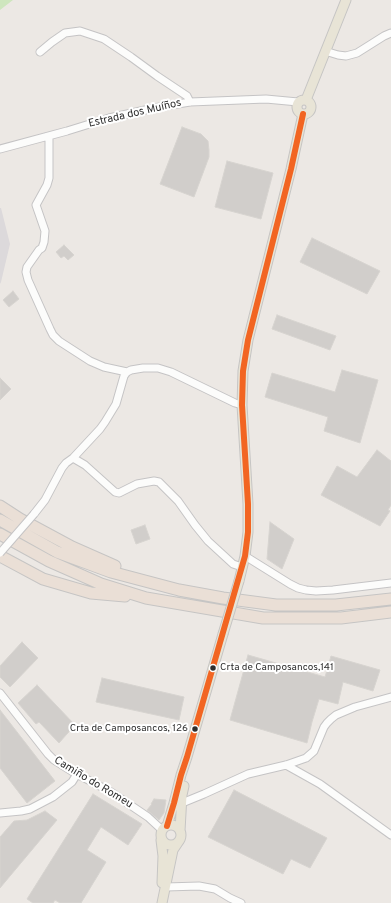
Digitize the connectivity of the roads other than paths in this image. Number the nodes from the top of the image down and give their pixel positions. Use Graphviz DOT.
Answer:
graph roads {
  1 [pos="346,0"];
  2 [pos="391,33"];
  3 [pos="324,51"];
  4 [pos="40,52"];
  5 [pos="302,101"];
  6 [pos="190,102"];
  7 [pos="48,136"];
  8 [pos="0,149"];
  9 [pos="127,372"];
  10 [pos="242,405"];
  11 [pos="73,458"];
  12 [pos="0,506"];
  13 [pos="0,520"];
  14 [pos="0,534"];
  15 [pos="0,554"];
  16 [pos="245,556"];
  17 [pos="242,567"];
  18 [pos="391,583"];
  19 [pos="178,590"];
  20 [pos="146,598"];
  21 [pos="391,599"];
  22 [pos="391,612"];
  23 [pos="0,693"];
  24 [pos="391,697"];
  25 [pos="187,757"];
  26 [pos="286,765"];
  27 [pos="77,774"];
  28 [pos="185,802"];
  29 [pos="0,813"];
  30 [pos="164,828"];
  31 [pos="180,831"];
  32 [pos="391,835"];
  33 [pos="162,840"];
  34 [pos="179,841"];
  35 [pos="166,887"];
  36 [pos="159,903"];
  37 [pos="162,903"];
  38 [pos="241,903"];
  1 -- 3 [label="main road"];
  2 -- 3 [label="street"];
  3 -- 5 [label="main road"];
  4 -- 6 [label="street"];
  5 -- 6 [label="street, Estrada dos Muíños"];
  5 -- 10 [label="main road"];
  6 -- 7 [label="street, Estrada dos Muíños"];
  7 -- 8 [label="street, Estrada dos Muíños"];
  7 -- 9 [label="street"];
  9 -- 10 [label="street"];
  9 -- 11 [label="street"];
  10 -- 16 [label="main road"];
  11 -- 15 [label="street, bridge"];
  11 -- 17 [label="street"];
  12 -- 19 [label="highway"];
  13 -- 19 [label="highway"];
  14 -- 20 [label="highway"];
  15 -- 20 [label="highway"];
  16 -- 17 [label="main road"];
  16 -- 18 [label="street"];
  17 -- 25 [label="main road, bridge"];
  19 -- 21 [label="highway"];
  20 -- 22 [label="highway"];
  23 -- 27 [label="street, Camiño do Romeu"];
  24 -- 26 [label="street"];
  25 -- 28 [label="main road"];
  25 -- 30 [label="main road"];
  26 -- 28 [label="street"];
  26 -- 32 [label="street"];
  27 -- 29 [label="street"];
  27 -- 30 [label="street, Camiño do Romeu"];
  28 -- 31 [label="main road"];
  30 -- 31 [label="main road"];
  30 -- 33 [label="main road"];
  31 -- 34 [label="main road"];
  33 -- 34 [label="main road"];
  33 -- 36 [label="main road"];
  34 -- 35 [label="main road"];
  35 -- 37 [label="main road"];
  35 -- 38 [label="street"];
}
